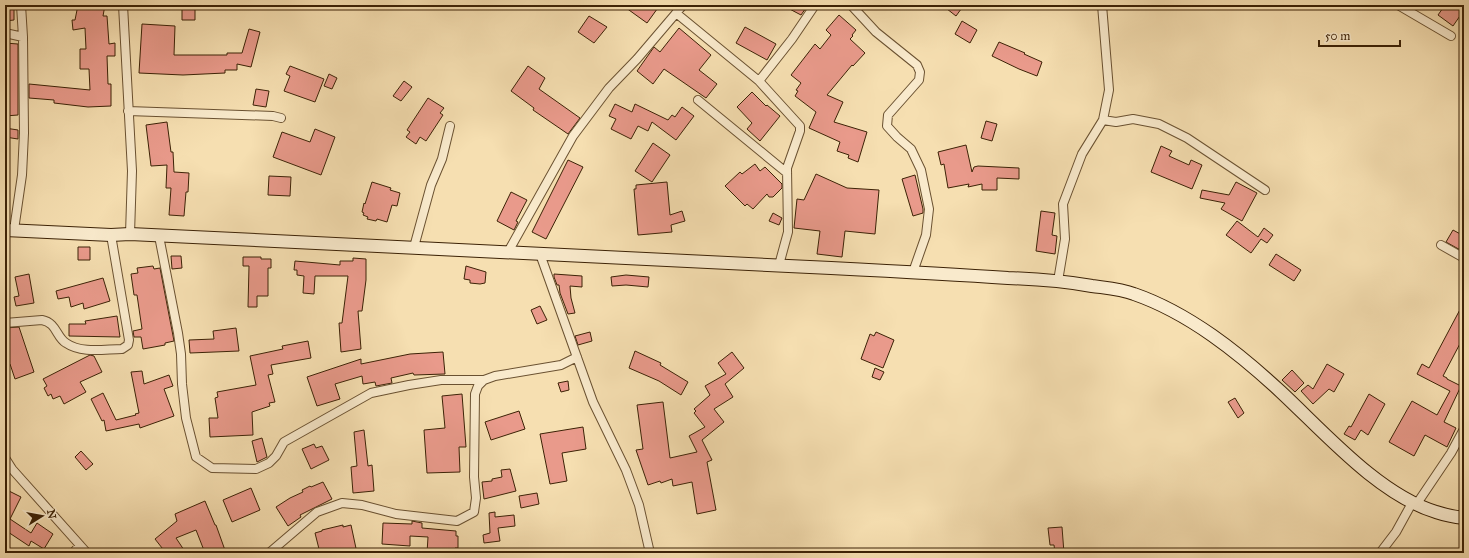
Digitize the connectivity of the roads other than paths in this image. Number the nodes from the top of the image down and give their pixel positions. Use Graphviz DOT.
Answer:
graph roads {
  1 [pos="21,5"];
  2 [pos="122,5"];
  3 [pos="815,5"];
  4 [pos="851,5"];
  5 [pos="1102,5"];
  6 [pos="1398,5"];
  7 [pos="679,8"];
  8 [pos="5,33"];
  9 [pos="1451,36"];
  10 [pos="23,37"];
  11 [pos="759,81"];
  12 [pos="698,100"];
  13 [pos="128,112"];
  14 [pos="282,118"];
  15 [pos="1103,120"];
  16 [pos="450,126"];
  17 [pos="788,173"];
  18 [pos="1265,190"];
  19 [pos="10,230"];
  20 [pos="130,234"];
  21 [pos="111,235"];
  22 [pos="159,236"];
  23 [pos="1441,245"];
  24 [pos="414,247"];
  25 [pos="508,252"];
  26 [pos="540,254"];
  27 [pos="1464,258"];
  28 [pos="779,265"];
  29 [pos="912,272"];
  30 [pos="1058,281"];
  31 [pos="5,323"];
  32 [pos="577,357"];
  33 [pos="484,380"];
  34 [pos="1464,430"];
  35 [pos="5,458"];
  36 [pos="1414,504"];
  37 [pos="1464,518"];
  38 [pos="80,544"];
  39 [pos="72,553"];
  40 [pos="87,553"];
  41 [pos="269,553"];
  42 [pos="650,553"];
  43 [pos="1380,553"];
  1 -- 10 [label="street"];
  2 -- 13 [label="street"];
  3 -- 11 [label="street"];
  4 -- 29 [label="street"];
  5 -- 15 [label="street"];
  6 -- 9 [label="street"];
  7 -- 11 [label="street"];
  7 -- 25 [label="street"];
  8 -- 10 [label="street"];
  10 -- 19 [label="street"];
  11 -- 17 [label="street"];
  12 -- 17 [label="street"];
  13 -- 14 [label="street"];
  13 -- 20 [label="street"];
  15 -- 18 [label="street"];
  15 -- 30 [label="street"];
  16 -- 24 [label="street"];
  17 -- 28 [label="street"];
  19 -- 21 [label="main road"];
  20 -- 21 [label="main road"];
  20 -- 22 [label="main road"];
  21 -- 31 [label="street"];
  22 -- 24 [label="main road"];
  22 -- 33 [label="street"];
  23 -- 27 [label="street"];
  24 -- 25 [label="main road"];
  25 -- 26 [label="main road"];
  26 -- 28 [label="main road"];
  26 -- 32 [label="street"];
  28 -- 29 [label="main road"];
  29 -- 30 [label="main road"];
  30 -- 36 [label="main road"];
  32 -- 33 [label="street"];
  32 -- 42 [label="street"];
  33 -- 41 [label="street"];
  34 -- 36 [label="street"];
  35 -- 38 [label="street"];
  36 -- 37 [label="main road"];
  36 -- 43 [label="street"];
  38 -- 39 [label="street"];
  38 -- 40 [label="street"];
}
